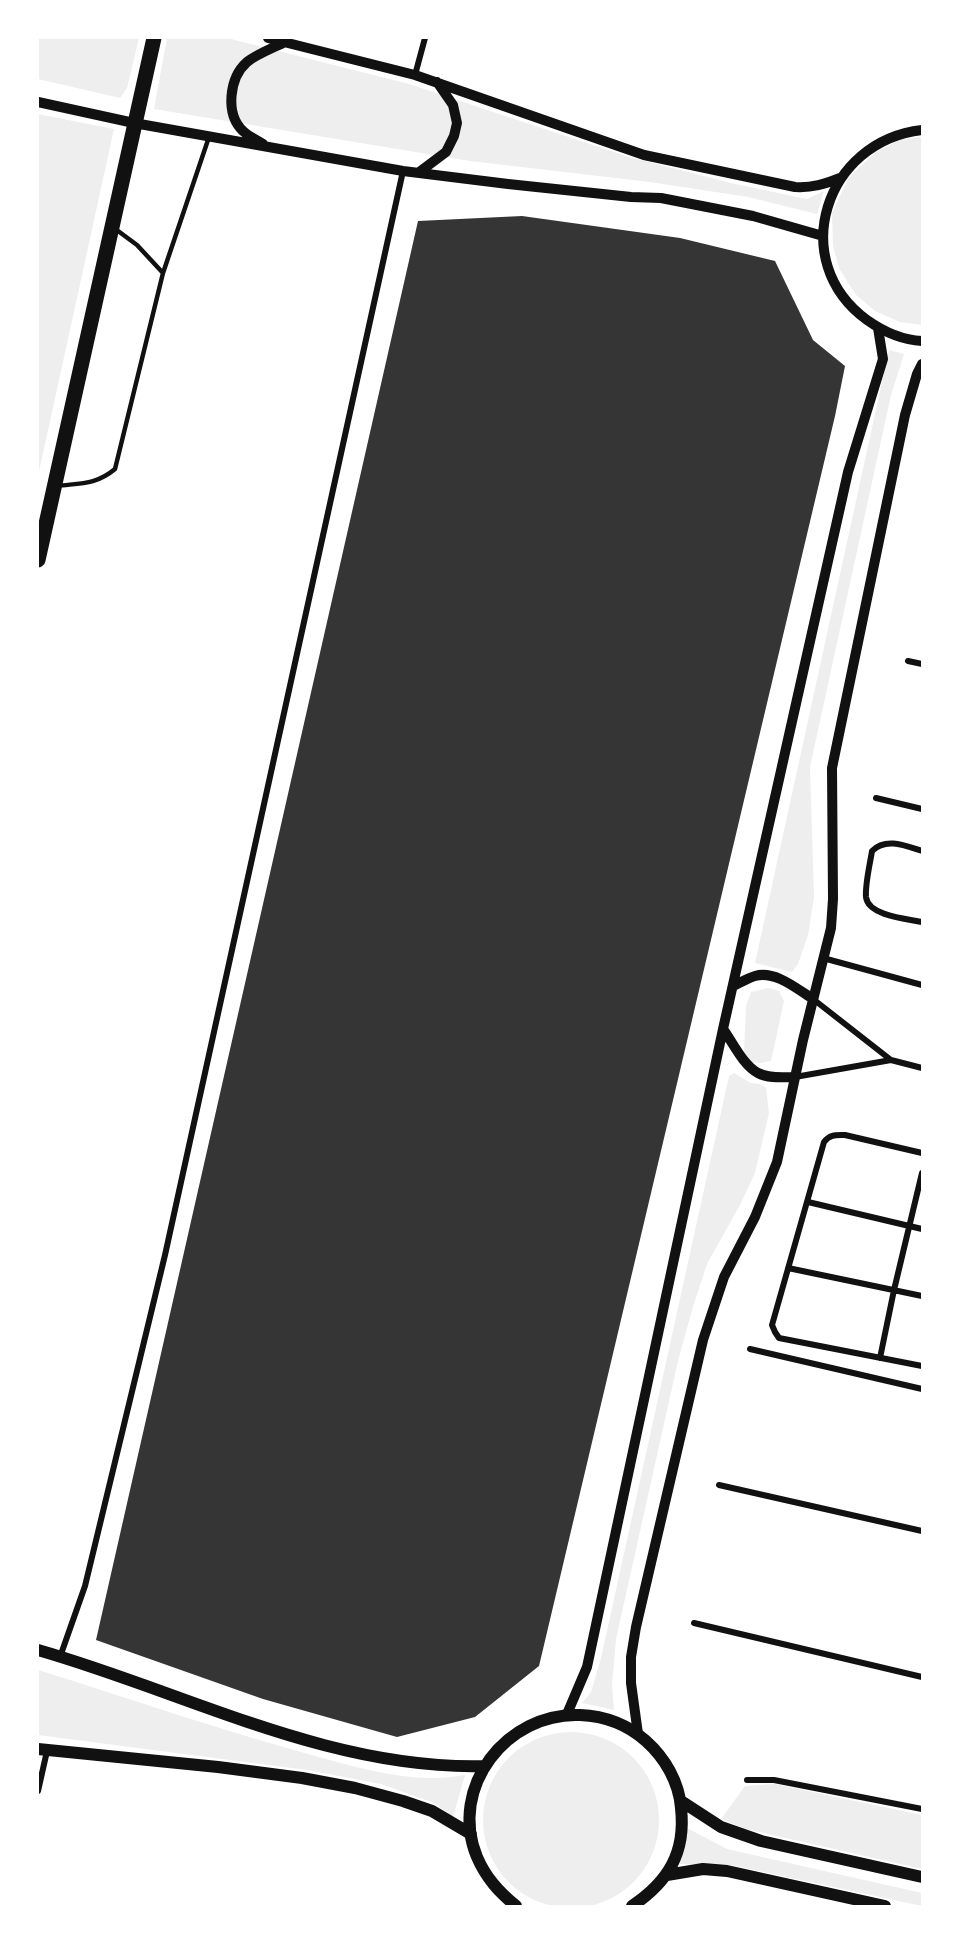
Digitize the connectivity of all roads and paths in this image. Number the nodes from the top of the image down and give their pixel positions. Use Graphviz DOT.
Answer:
graph roads {
  1 [pos="154,38"];
  2 [pos="268,38"];
  3 [pos="425,38"];
  4 [pos="285,42"];
  5 [pos="415,75"];
  6 [pos="437,82"];
  7 [pos="38,102"];
  8 [pos="134,123"];
  9 [pos="922,130"];
  10 [pos="209,137"];
  11 [pos="269,148"];
  12 [pos="403,171"];
  13 [pos="418,173"];
  14 [pos="840,178"];
  15 [pos="111,226"];
  16 [pos="823,236"];
  17 [pos="164,273"];
  18 [pos="878,328"];
  19 [pos="922,341"];
  20 [pos="922,364"];
  21 [pos="54,486"];
  22 [pos="38,560"];
  23 [pos="908,661"];
  24 [pos="922,664"];
  25 [pos="876,798"];
  26 [pos="922,809"];
  27 [pos="922,850"];
  28 [pos="922,922"];
  29 [pos="823,958"];
  30 [pos="922,985"];
  31 [pos="733,986"];
  32 [pos="813,999"];
  33 [pos="723,1029"];
  34 [pos="891,1060"];
  35 [pos="922,1068"];
  36 [pos="795,1077"];
  37 [pos="922,1153"];
  38 [pos="922,1173"];
  39 [pos="808,1202"];
  40 [pos="910,1226"];
  41 [pos="922,1229"];
  42 [pos="788,1268"];
  43 [pos="894,1290"];
  44 [pos="922,1296"];
  45 [pos="750,1349"];
  46 [pos="880,1358"];
  47 [pos="922,1366"];
  48 [pos="922,1389"];
  49 [pos="719,1485"];
  50 [pos="922,1531"];
  51 [pos="694,1623"];
  52 [pos="38,1650"];
  53 [pos="60,1657"];
  54 [pos="922,1677"];
  55 [pos="567,1714"];
  56 [pos="638,1734"];
  57 [pos="42,1750"];
  58 [pos="484,1766"];
  59 [pos="747,1780"];
  60 [pos="38,1791"];
  61 [pos="681,1801"];
  62 [pos="922,1809"];
  63 [pos="471,1834"];
  64 [pos="667,1875"];
  65 [pos="922,1877"];
  66 [pos="516,1906"];
  67 [pos="632,1906"];
  68 [pos="885,1906"];
  1 -- 8 [label="main road"];
  2 -- 4 [label="street"];
  3 -- 5 [label="street"];
  4 -- 5 [label="street"];
  4 -- 11 [label="street"];
  5 -- 6 [label="street"];
  6 -- 13 [label="street"];
  6 -- 14 [label="street"];
  7 -- 8 [label="street"];
  8 -- 10 [label="street"];
  8 -- 15 [label="main road"];
  9 -- 14 [label="street"];
  10 -- 11 [label="street"];
  10 -- 17 [label="lane"];
  11 -- 12 [label="street"];
  12 -- 13 [label="street"];
  12 -- 53 [label="street"];
  13 -- 16 [label="street"];
  14 -- 16 [label="street"];
  15 -- 17 [label="lane"];
  15 -- 21 [label="main road"];
  16 -- 18 [label="street"];
  17 -- 21 [label="lane"];
  18 -- 19 [label="street"];
  18 -- 31 [label="street"];
  20 -- 29 [label="street"];
  21 -- 22 [label="main road"];
  23 -- 24 [label="street"];
  25 -- 26 [label="street"];
  27 -- 28 [label="street"];
  29 -- 30 [label="street"];
  29 -- 32 [label="street"];
  31 -- 32 [label="street"];
  31 -- 33 [label="street"];
  32 -- 34 [label="street"];
  32 -- 36 [label="street"];
  33 -- 36 [label="street"];
  33 -- 55 [label="street"];
  34 -- 35 [label="street"];
  34 -- 36 [label="street"];
  36 -- 56 [label="street"];
  37 -- 39 [label="street"];
  38 -- 40 [label="street"];
  39 -- 40 [label="street"];
  39 -- 42 [label="street"];
  40 -- 41 [label="street"];
  40 -- 43 [label="street"];
  42 -- 43 [label="street"];
  42 -- 46 [label="street"];
  43 -- 44 [label="street"];
  43 -- 46 [label="street"];
  45 -- 48 [label="street"];
  46 -- 47 [label="street"];
  49 -- 50 [label="street"];
  51 -- 54 [label="street"];
  52 -- 53 [label="main road"];
  53 -- 58 [label="main road"];
  55 -- 56 [label="main road"];
  55 -- 58 [label="main road"];
  56 -- 61 [label="main road"];
  57 -- 60 [label="street"];
  57 -- 63 [label="main road"];
  58 -- 63 [label="main road"];
  59 -- 62 [label="street"];
  61 -- 64 [label="main road"];
  61 -- 65 [label="main road"];
  63 -- 66 [label="main road"];
  64 -- 67 [label="main road"];
  64 -- 68 [label="main road"];
}
